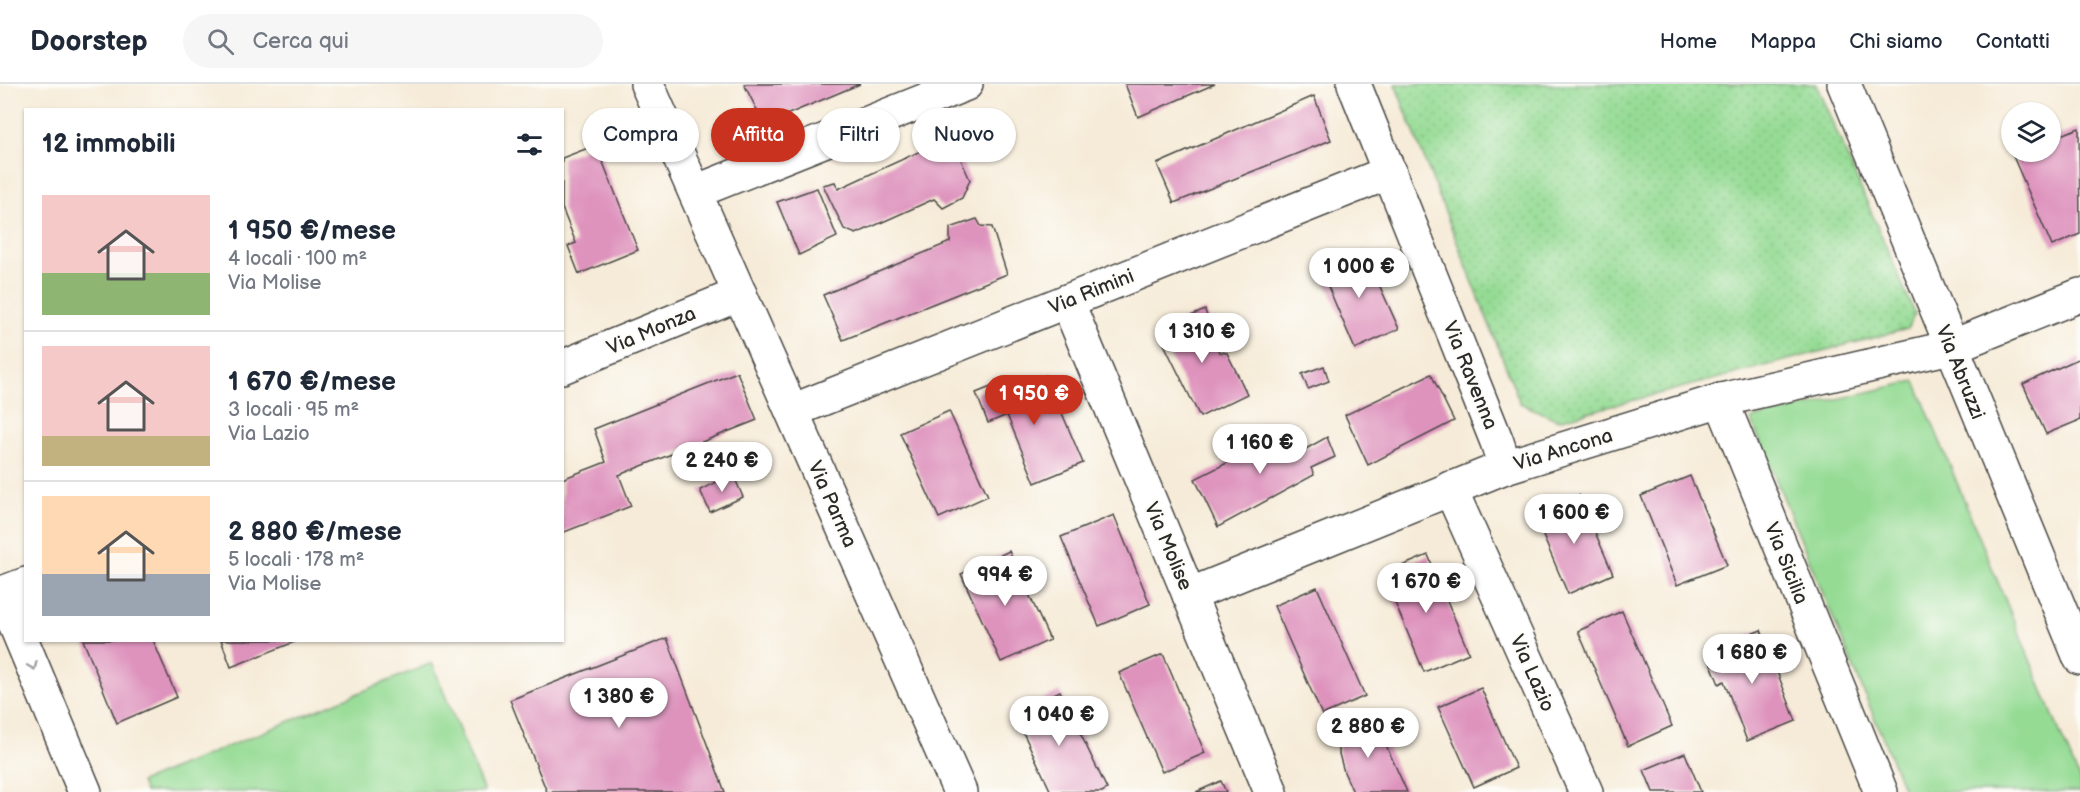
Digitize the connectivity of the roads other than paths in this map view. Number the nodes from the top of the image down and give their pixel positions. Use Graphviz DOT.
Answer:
graph roads {
  1 [pos="647,84"];
  2 [pos="966,84"];
  3 [pos="1354,84"];
  4 [pos="1844,84"];
  5 [pos="1390,172"];
  6 [pos="695,192"];
  7 [pos="740,294"];
  8 [pos="2080,295"];
  9 [pos="1067,301"];
  10 [pos="1951,347"];
  11 [pos="564,366"];
  12 [pos="1721,400"];
  13 [pos="792,411"];
  14 [pos="1504,467"];
  15 [pos="1450,488"];
  16 [pos="14,588"];
  17 [pos="1189,595"];
  18 [pos="24,617"];
  19 [pos="33,642"];
  20 [pos="2080,658"];
  21 [pos="85,792"];
  22 [pos="960,792"];
  23 [pos="1271,792"];
  24 [pos="1586,792"];
  25 [pos="1881,792"];
  1 -- 6 [label="street, Via Parma"];
  2 -- 6 [label="street"];
  3 -- 5 [label="street, Via Ravenna"];
  4 -- 10 [label="street, Via Abruzzi"];
  5 -- 9 [label="street, Via Rimini"];
  5 -- 14 [label="street, Via Ravenna"];
  6 -- 7 [label="street, Via Parma"];
  7 -- 11 [label="street, Via Monza"];
  7 -- 13 [label="street, Via Parma"];
  8 -- 10 [label="street, Via Ancona"];
  9 -- 13 [label="street, Via Rimini"];
  9 -- 17 [label="street, Via Molise"];
  10 -- 12 [label="street, Via Ancona"];
  10 -- 20 [label="street, Via Abruzzi"];
  12 -- 14 [label="street, Via Ancona"];
  12 -- 25 [label="street, Via Sicilia"];
  13 -- 22 [label="street, Via Parma"];
  14 -- 15 [label="street, Via Ancona"];
  15 -- 17 [label="street, Via Ancona"];
  15 -- 24 [label="street, Via Lazio"];
  16 -- 18 [label="street, one-way"];
  17 -- 23 [label="street, Via Molise"];
  19 -- 21 [label="street, one-way"];
}
